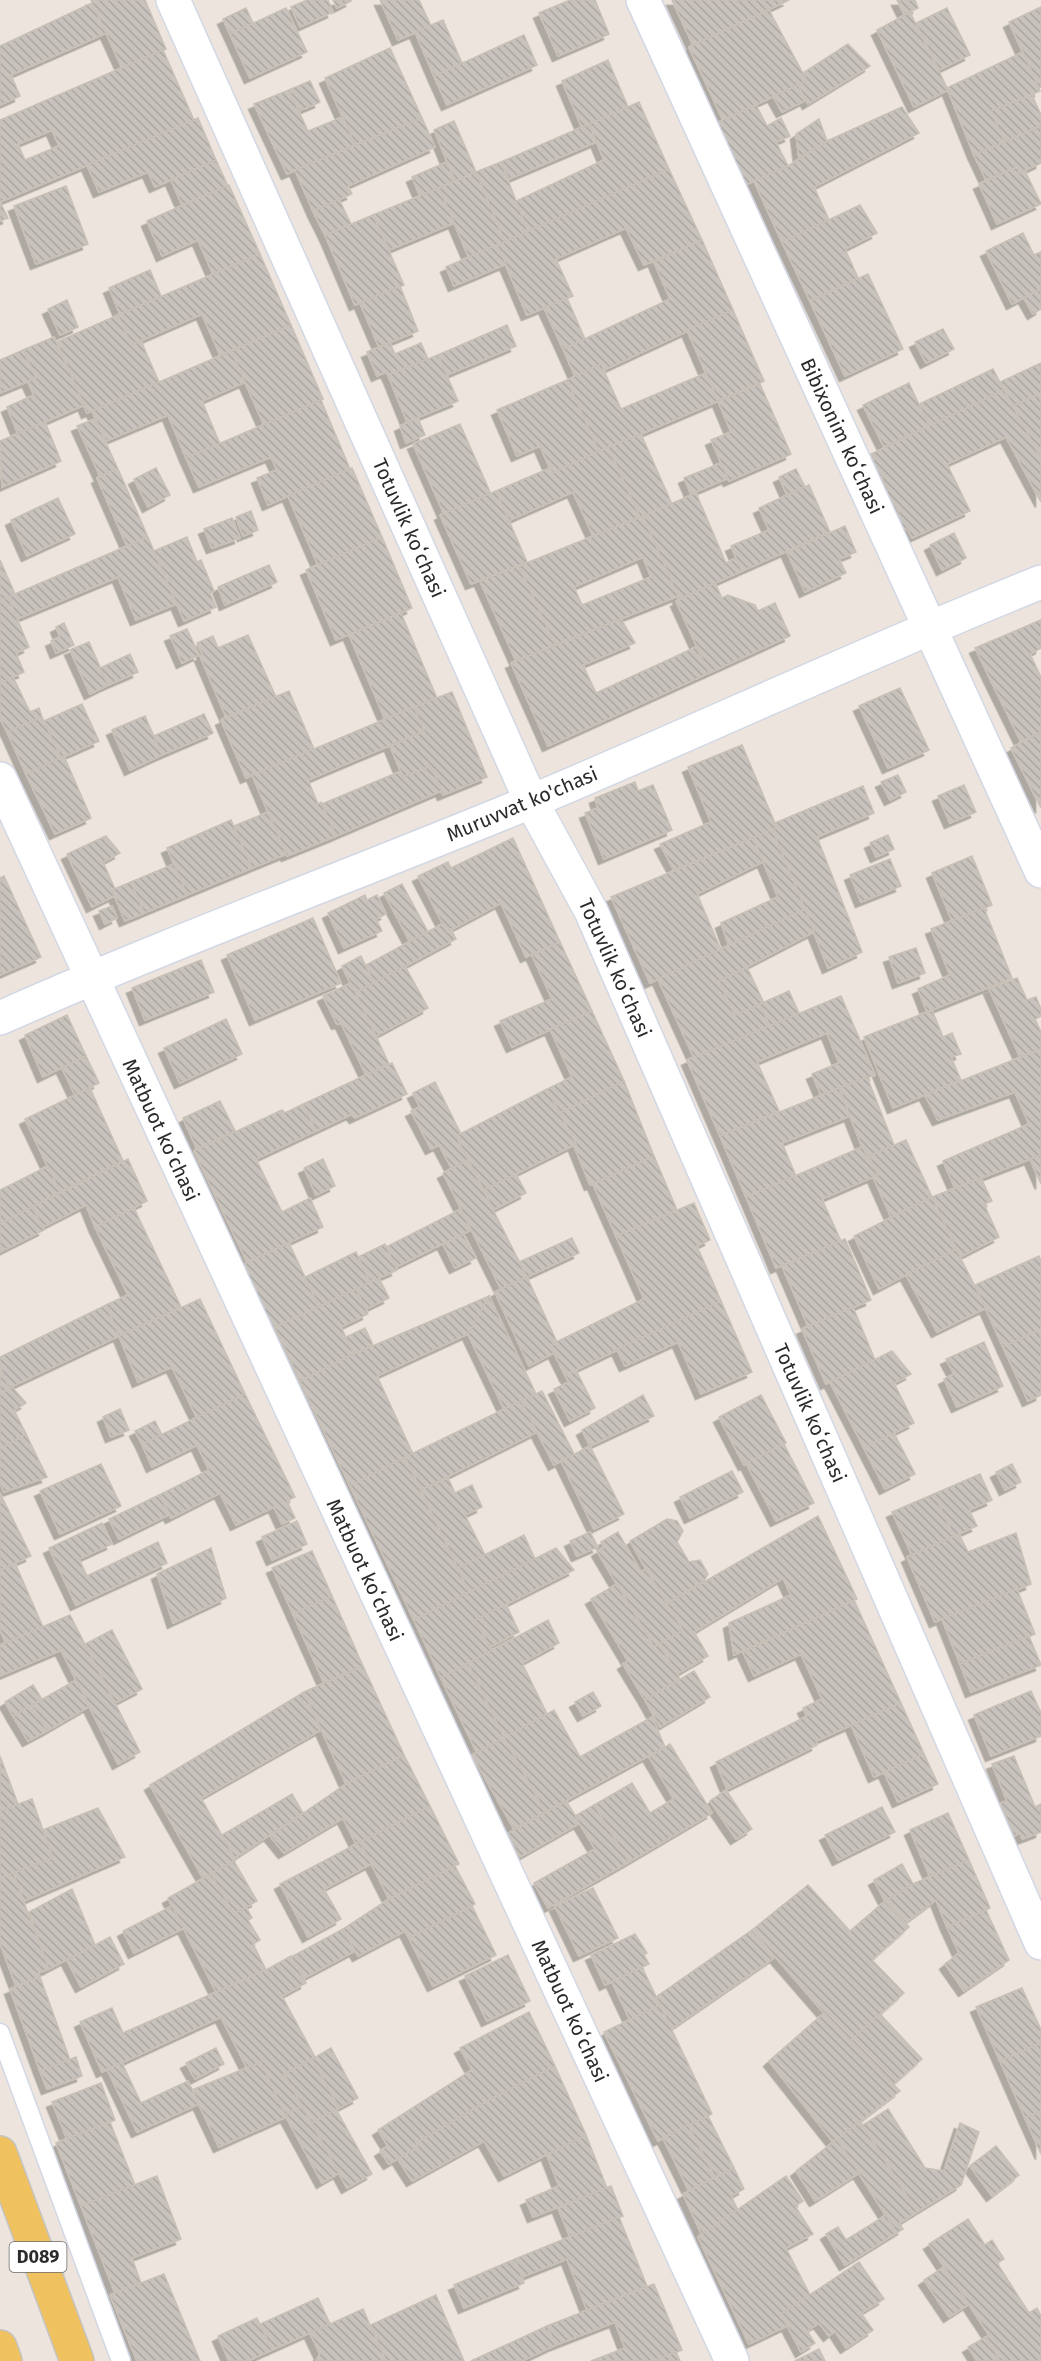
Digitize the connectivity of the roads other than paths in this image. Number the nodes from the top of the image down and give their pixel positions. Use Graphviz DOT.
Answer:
graph roads {
  1 [pos="173,0"];
  2 [pos="643,0"];
  3 [pos="1041,582"];
  4 [pos="929,627"];
  5 [pos="0,779"];
  6 [pos="531,801"];
  7 [pos="1041,871"];
  8 [pos="90,978"];
  9 [pos="0,1018"];
  10 [pos="1041,1943"];
  11 [pos="0,2033"];
  12 [pos="0,2153"];
  13 [pos="0,2347"];
  14 [pos="5,2361"];
  15 [pos="77,2361"];
  16 [pos="121,2361"];
  17 [pos="732,2361"];
  1 -- 6 [label="street, Totuvlik koʻchasi"];
  2 -- 4 [label="street, Bibixonim koʻchasi"];
  3 -- 4 [label="street, Muruvvat ko'chasi"];
  4 -- 6 [label="street, Muruvvat ko'chasi"];
  4 -- 7 [label="street, Bibixonim koʻchasi"];
  5 -- 8 [label="street, Matbuot koʻchasi"];
  6 -- 8 [label="street, Muruvvat ko'chasi"];
  6 -- 10 [label="street, Totuvlik koʻchasi"];
  8 -- 9 [label="street, Muruvvat ko'chasi"];
  8 -- 17 [label="street, Matbuot koʻchasi"];
  11 -- 16 [label="lane"];
  12 -- 15 [label="main road, D089"];
  13 -- 14 [label="main road"];
}
